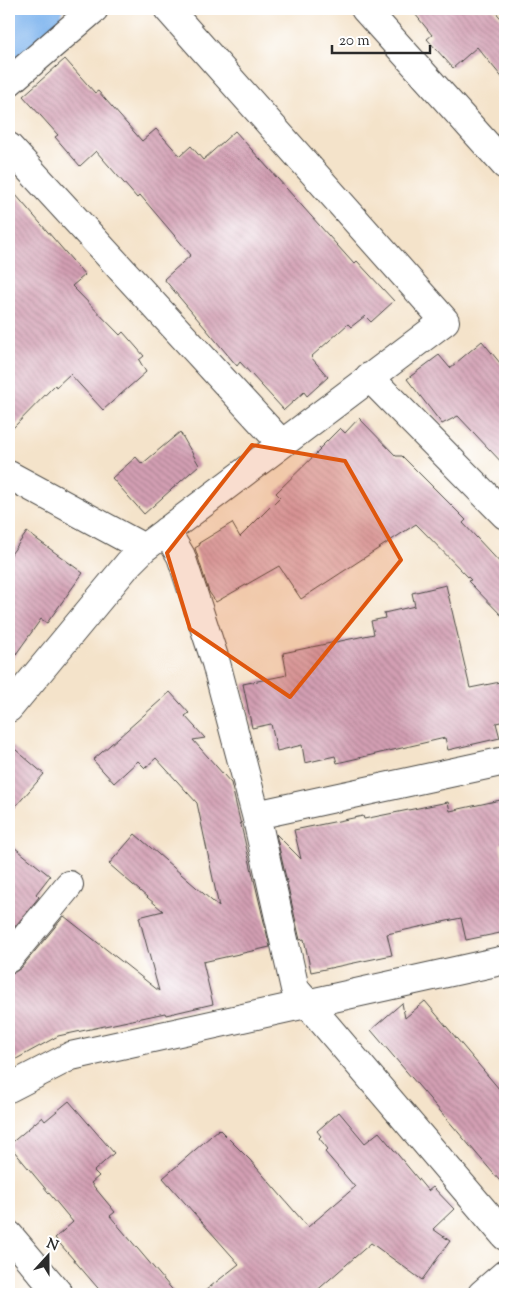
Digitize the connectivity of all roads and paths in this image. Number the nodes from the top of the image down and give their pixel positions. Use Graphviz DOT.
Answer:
graph roads {
  1 [pos="94,9"];
  2 [pos="168,9"];
  3 [pos="365,9"];
  4 [pos="9,82"];
  5 [pos="9,147"];
  6 [pos="505,165"];
  7 [pos="369,377"];
  8 [pos="281,443"];
  9 [pos="9,474"];
  10 [pos="505,515"];
  11 [pos="166,531"];
  12 [pos="144,548"];
  13 [pos="9,708"];
  14 [pos="505,761"];
  15 [pos="256,815"];
  16 [pos="69,885"];
  17 [pos="9,958"];
  18 [pos="505,960"];
  19 [pos="305,1003"];
  20 [pos="9,1088"];
  21 [pos="9,1235"];
  22 [pos="505,1236"];
  23 [pos="505,1274"];
  24 [pos="59,1294"];
  25 [pos="482,1294"];
  1 -- 4 [label="street"];
  2 -- 7 [label="street"];
  3 -- 6 [label="street"];
  5 -- 8 [label="street"];
  7 -- 8 [label="street"];
  7 -- 10 [label="street"];
  8 -- 11 [label="street"];
  9 -- 12 [label="street"];
  11 -- 12 [label="street"];
  11 -- 15 [label="street"];
  12 -- 13 [label="street"];
  14 -- 15 [label="street"];
  15 -- 19 [label="street"];
  16 -- 17 [label="street"];
  18 -- 19 [label="street"];
  19 -- 20 [label="street"];
  19 -- 22 [label="street"];
  21 -- 24 [label="street"];
  23 -- 25 [label="street"];
}
